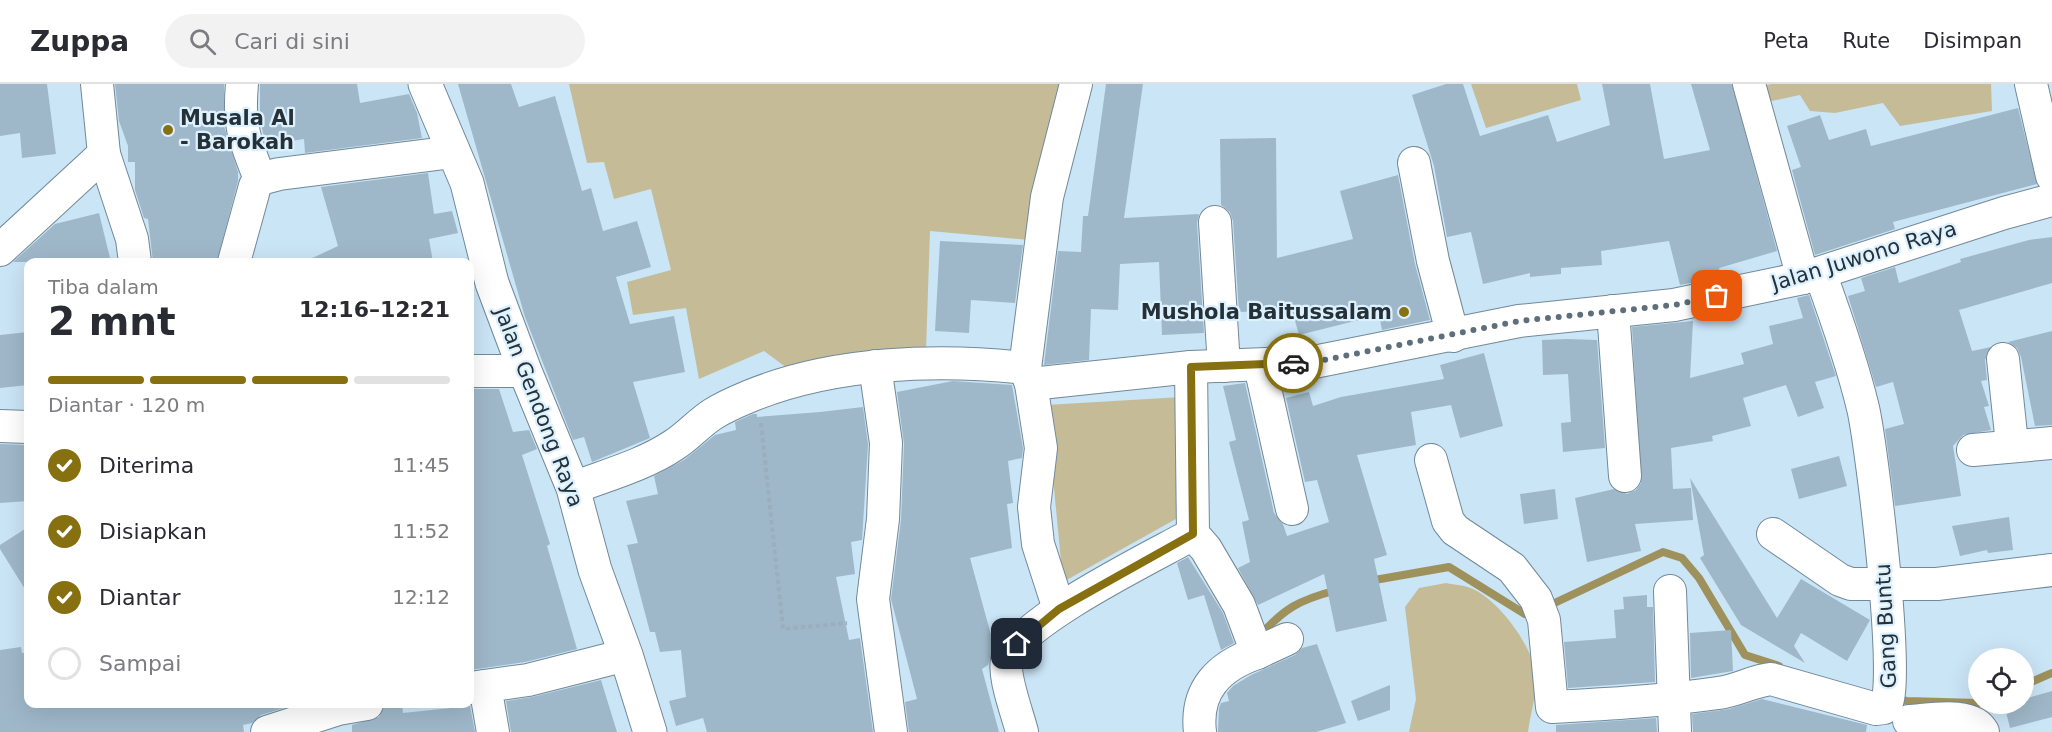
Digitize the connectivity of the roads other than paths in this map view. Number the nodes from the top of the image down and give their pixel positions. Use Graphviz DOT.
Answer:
graph roads {
  1 [pos="97,84"];
  2 [pos="242,84"];
  3 [pos="425,84"];
  4 [pos="1076,84"];
  5 [pos="1749,84"];
  6 [pos="2031,84"];
  7 [pos="453,152"];
  8 [pos="104,154"];
  9 [pos="1414,163"];
  10 [pos="2052,176"];
  11 [pos="260,179"];
  12 [pos="2052,200"];
  13 [pos="1215,222"];
  14 [pos="0,250"];
  15 [pos="134,258"];
  16 [pos="235,258"];
  17 [pos="1811,276"];
  18 [pos="1613,311"];
  19 [pos="1453,336"];
  20 [pos="2003,359"];
  21 [pos="875,366"];
  22 [pos="1224,366"];
  23 [pos="1260,366"];
  24 [pos="1191,367"];
  25 [pos="474,371"];
  26 [pos="525,371"];
  27 [pos="1028,376"];
  28 [pos="2052,443"];
  29 [pos="2012,444"];
  30 [pos="1973,450"];
  31 [pos="1431,460"];
  32 [pos="1625,476"];
  33 [pos="573,488"];
  34 [pos="1292,509"];
  35 [pos="1193,534"];
  36 [pos="1773,534"];
  37 [pos="2052,570"];
  38 [pos="1885,584"];
  39 [pos="1670,591"];
  40 [pos="1059,609"];
  41 [pos="1287,639"];
  42 [pos="1254,646"];
  43 [pos="626,655"];
  44 [pos="477,687"];
  45 [pos="1674,700"];
  46 [pos="1896,700"];
  47 [pos="339,708"];
  48 [pos="1562,715"];
  49 [pos="267,732"];
  50 [pos="493,732"];
  51 [pos="650,732"];
  52 [pos="891,732"];
  53 [pos="1022,732"];
  54 [pos="1200,732"];
  55 [pos="1675,732"];
  56 [pos="1983,732"];
  1 -- 8 [label="street"];
  2 -- 11 [label="street"];
  3 -- 7 [label="main road, Jalan Gendong Raya"];
  4 -- 27 [label="street"];
  5 -- 17 [label="street, Gang Buntu"];
  6 -- 10 [label="street"];
  7 -- 11 [label="street"];
  7 -- 26 [label="main road, Jalan Gendong Raya"];
  8 -- 14 [label="street"];
  8 -- 15 [label="street"];
  9 -- 19 [label="street"];
  11 -- 16 [label="street"];
  12 -- 17 [label="street, Jalan Juwono Raya"];
  13 -- 22 [label="street"];
  17 -- 18 [label="street, Jalan Juwono Raya"];
  17 -- 38 [label="street, Gang Buntu"];
  18 -- 19 [label="street, Jalan Juwono Raya"];
  18 -- 32 [label="street"];
  19 -- 23 [label="street, Jalan Juwono Raya"];
  20 -- 29 [label="street"];
  21 -- 27 [label="street, Jalan Juwono Raya"];
  21 -- 33 [label="street, Jalan Juwono Raya"];
  21 -- 52 [label="street"];
  22 -- 23 [label="street, Jalan Juwono Raya"];
  22 -- 24 [label="street, Jalan Juwono Raya"];
  23 -- 34 [label="street"];
  24 -- 27 [label="street, Jalan Juwono Raya"];
  24 -- 35 [label="street"];
  25 -- 26 [label="street"];
  26 -- 33 [label="main road, Jalan Gendong Raya"];
  27 -- 40 [label="street"];
  28 -- 29 [label="street"];
  29 -- 30 [label="street"];
  31 -- 48 [label="street"];
  33 -- 43 [label="main road, Jalan Gendong Raya"];
  35 -- 40 [label="street"];
  35 -- 42 [label="street"];
  36 -- 38 [label="street"];
  37 -- 38 [label="street"];
  38 -- 46 [label="street, Gang Buntu"];
  39 -- 45 [label="street"];
  40 -- 53 [label="street"];
  41 -- 42 [label="street"];
  42 -- 54 [label="street"];
  43 -- 44 [label="street"];
  43 -- 51 [label="main road, Jalan Gendong Raya"];
  44 -- 50 [label="street"];
  45 -- 46 [label="street, Gang Buntu"];
  45 -- 48 [label="street, Gang Buntu"];
  45 -- 55 [label="street"];
  46 -- 56 [label="street"];
  47 -- 49 [label="street"];
}
